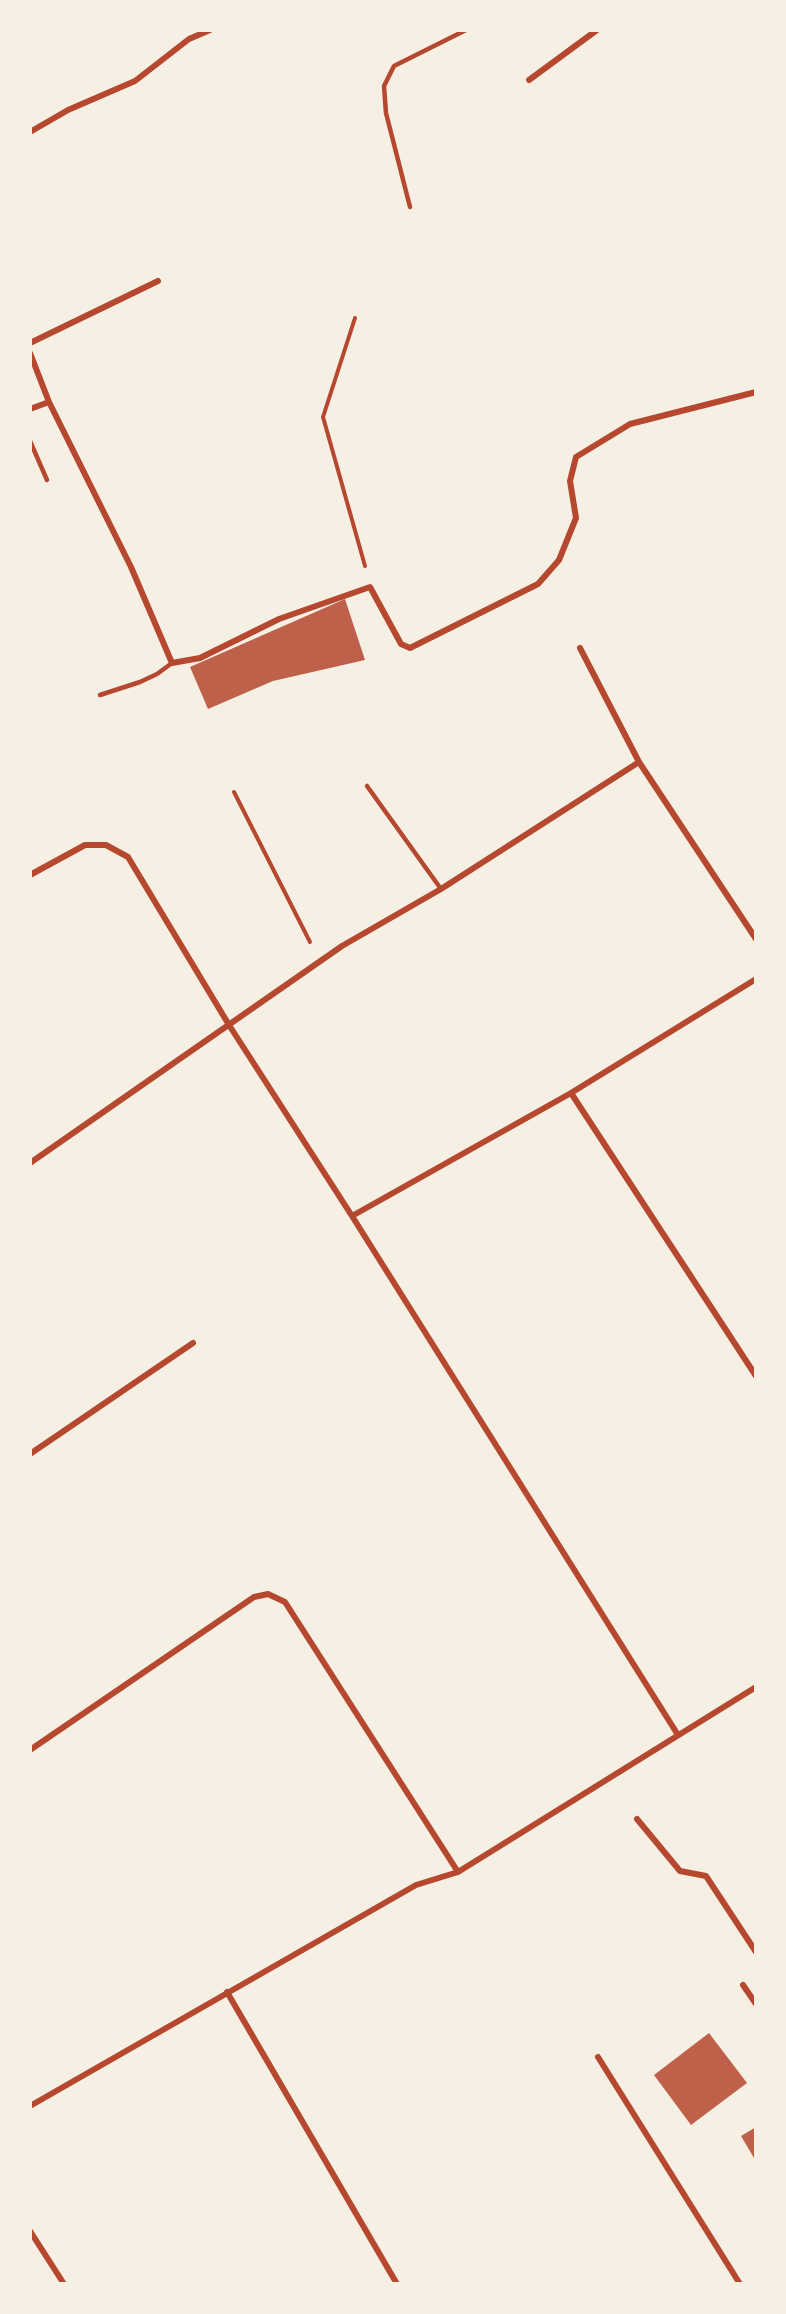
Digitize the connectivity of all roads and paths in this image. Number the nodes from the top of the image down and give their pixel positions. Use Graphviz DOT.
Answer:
graph roads {
  1 [pos="210,30"];
  2 [pos="466,30"];
  3 [pos="597,30"];
  4 [pos="529,80"];
  5 [pos="30,132"];
  6 [pos="410,207"];
  7 [pos="158,281"];
  8 [pos="355,318"];
  9 [pos="30,343"];
  10 [pos="30,352"];
  11 [pos="756,392"];
  12 [pos="49,402"];
  13 [pos="30,409"];
  14 [pos="30,441"];
  15 [pos="48,480"];
  16 [pos="370,587"];
  17 [pos="580,648"];
  18 [pos="172,663"];
  19 [pos="100,695"];
  20 [pos="639,762"];
  21 [pos="367,786"];
  22 [pos="234,792"];
  23 [pos="30,875"];
  24 [pos="441,889"];
  25 [pos="756,939"];
  26 [pos="320,961"];
  27 [pos="756,979"];
  28 [pos="229,1025"];
  29 [pos="571,1093"];
  30 [pos="30,1163"];
  31 [pos="352,1216"];
  32 [pos="193,1342"];
  33 [pos="756,1376"];
  34 [pos="30,1454"];
  35 [pos="756,1687"];
  36 [pos="678,1735"];
  37 [pos="30,1750"];
  38 [pos="637,1819"];
  39 [pos="458,1872"];
  40 [pos="756,1952"];
  41 [pos="743,1985"];
  42 [pos="227,1992"];
  43 [pos="756,2004"];
  44 [pos="598,2057"];
  45 [pos="30,2106"];
  46 [pos="30,2231"];
  47 [pos="64,2284"];
  48 [pos="397,2284"];
  49 [pos="741,2284"];
  1 -- 5 [label="street"];
  2 -- 6 [label="lane"];
  3 -- 4 [label="street"];
  7 -- 9 [label="street"];
  8 -- 16 [label="path"];
  10 -- 12 [label="street"];
  11 -- 16 [label="street"];
  12 -- 13 [label="street"];
  12 -- 18 [label="street"];
  14 -- 15 [label="lane"];
  16 -- 18 [label="street"];
  17 -- 20 [label="street"];
  18 -- 19 [label="lane"];
  20 -- 24 [label="street"];
  20 -- 25 [label="street"];
  21 -- 24 [label="lane"];
  22 -- 26 [label="path"];
  23 -- 28 [label="street"];
  24 -- 26 [label="street"];
  26 -- 28 [label="street"];
  27 -- 29 [label="street"];
  28 -- 30 [label="street"];
  28 -- 31 [label="street"];
  29 -- 31 [label="street"];
  29 -- 33 [label="street"];
  31 -- 36 [label="street"];
  32 -- 34 [label="street"];
  35 -- 36 [label="street"];
  36 -- 39 [label="street"];
  37 -- 39 [label="street"];
  38 -- 40 [label="street"];
  39 -- 42 [label="street"];
  41 -- 43 [label="street"];
  42 -- 45 [label="street"];
  42 -- 48 [label="street"];
  44 -- 49 [label="street"];
  46 -- 47 [label="street"];
}
